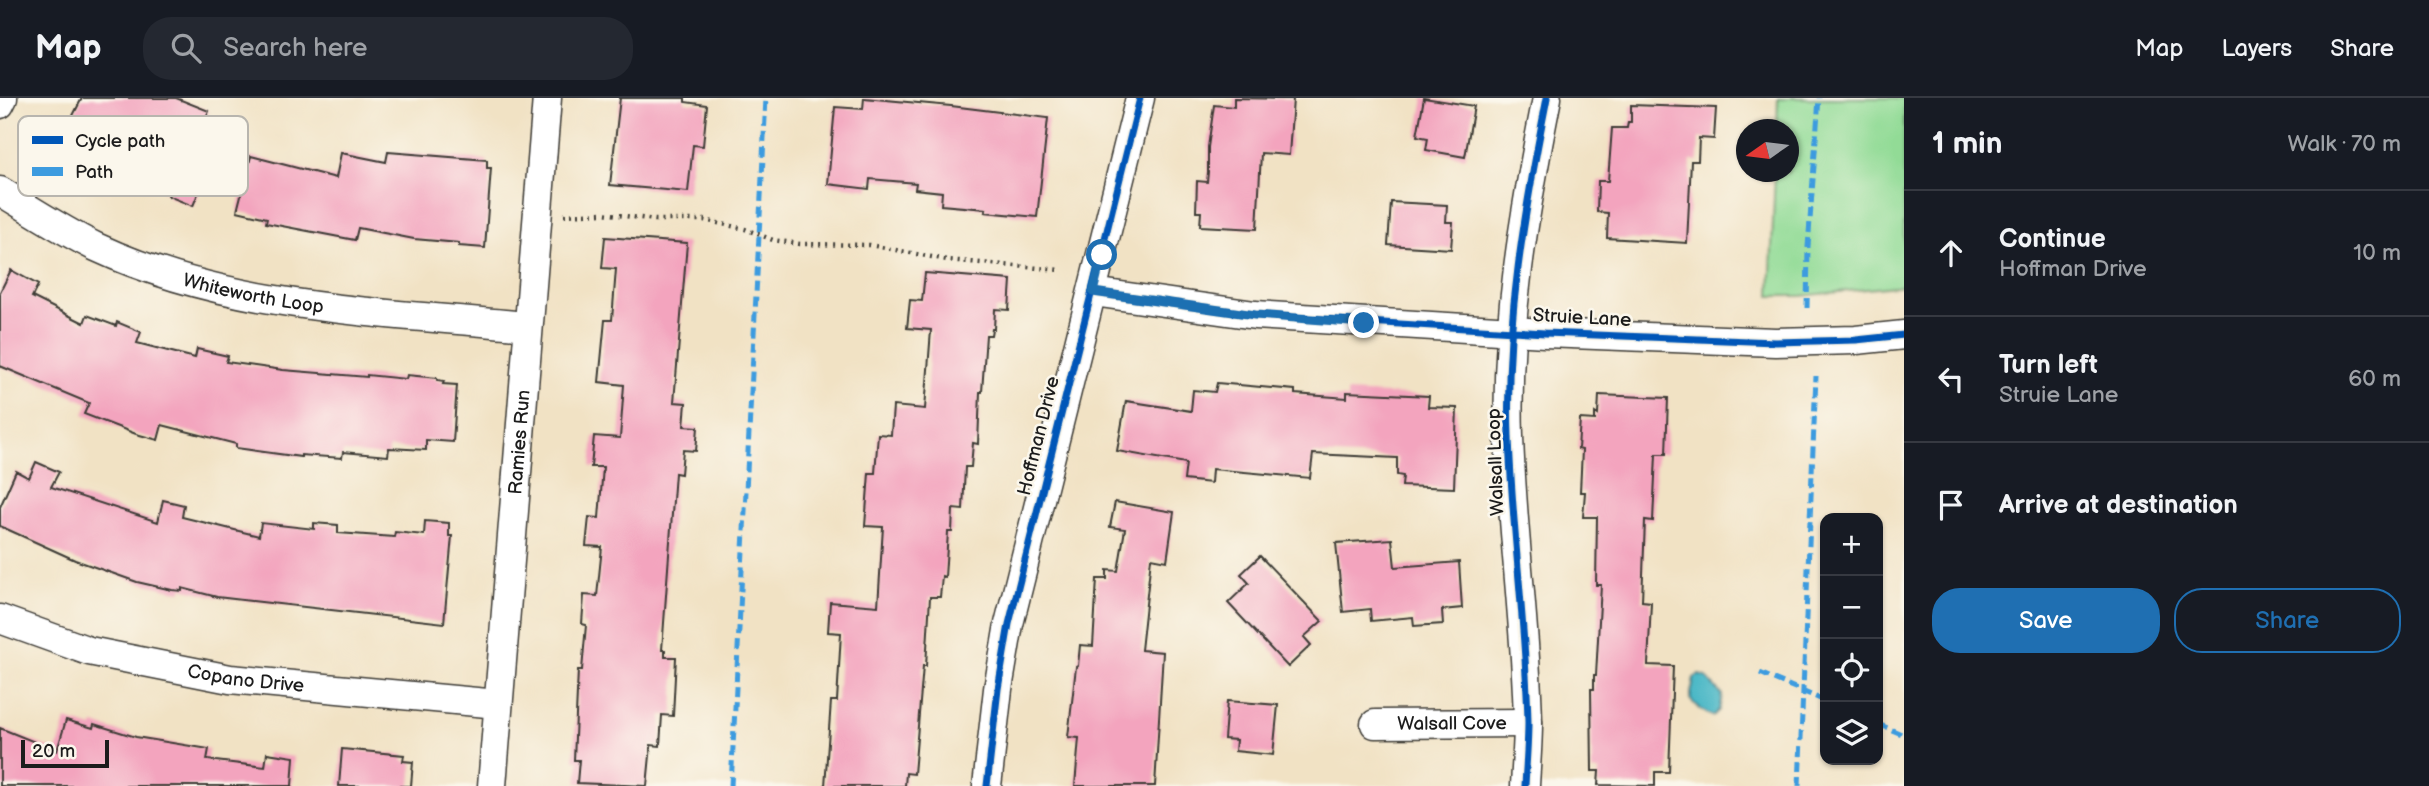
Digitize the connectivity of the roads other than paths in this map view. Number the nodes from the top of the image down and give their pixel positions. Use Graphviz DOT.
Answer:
graph roads {
  1 [pos="3,98"];
  2 [pos="547,98"];
  3 [pos="1140,98"];
  4 [pos="1547,98"];
  5 [pos="0,104"];
  6 [pos="0,191"];
  7 [pos="1093,292"];
  8 [pos="528,326"];
  9 [pos="1511,331"];
  10 [pos="1904,335"];
  11 [pos="0,620"];
  12 [pos="498,704"];
  13 [pos="1528,723"];
  14 [pos="1376,724"];
  15 [pos="492,786"];
  16 [pos="987,786"];
  17 [pos="1525,786"];
  1 -- 5 [label="street"];
  2 -- 8 [label="street, Ramies Run"];
  3 -- 7 [label="street, Hoffman Drive"];
  4 -- 9 [label="street, Walsall Loop"];
  6 -- 8 [label="street, Whiteworth Loop"];
  7 -- 9 [label="street, Struie Lane"];
  7 -- 16 [label="street, Hoffman Drive"];
  8 -- 12 [label="street, Ramies Run"];
  9 -- 10 [label="street, Struie Lane"];
  9 -- 13 [label="street, Walsall Loop"];
  11 -- 12 [label="street, Copano Drive"];
  12 -- 15 [label="street, Ramies Run"];
  13 -- 14 [label="street, Walsall Cove"];
  13 -- 17 [label="street, Walsall Loop"];
}
